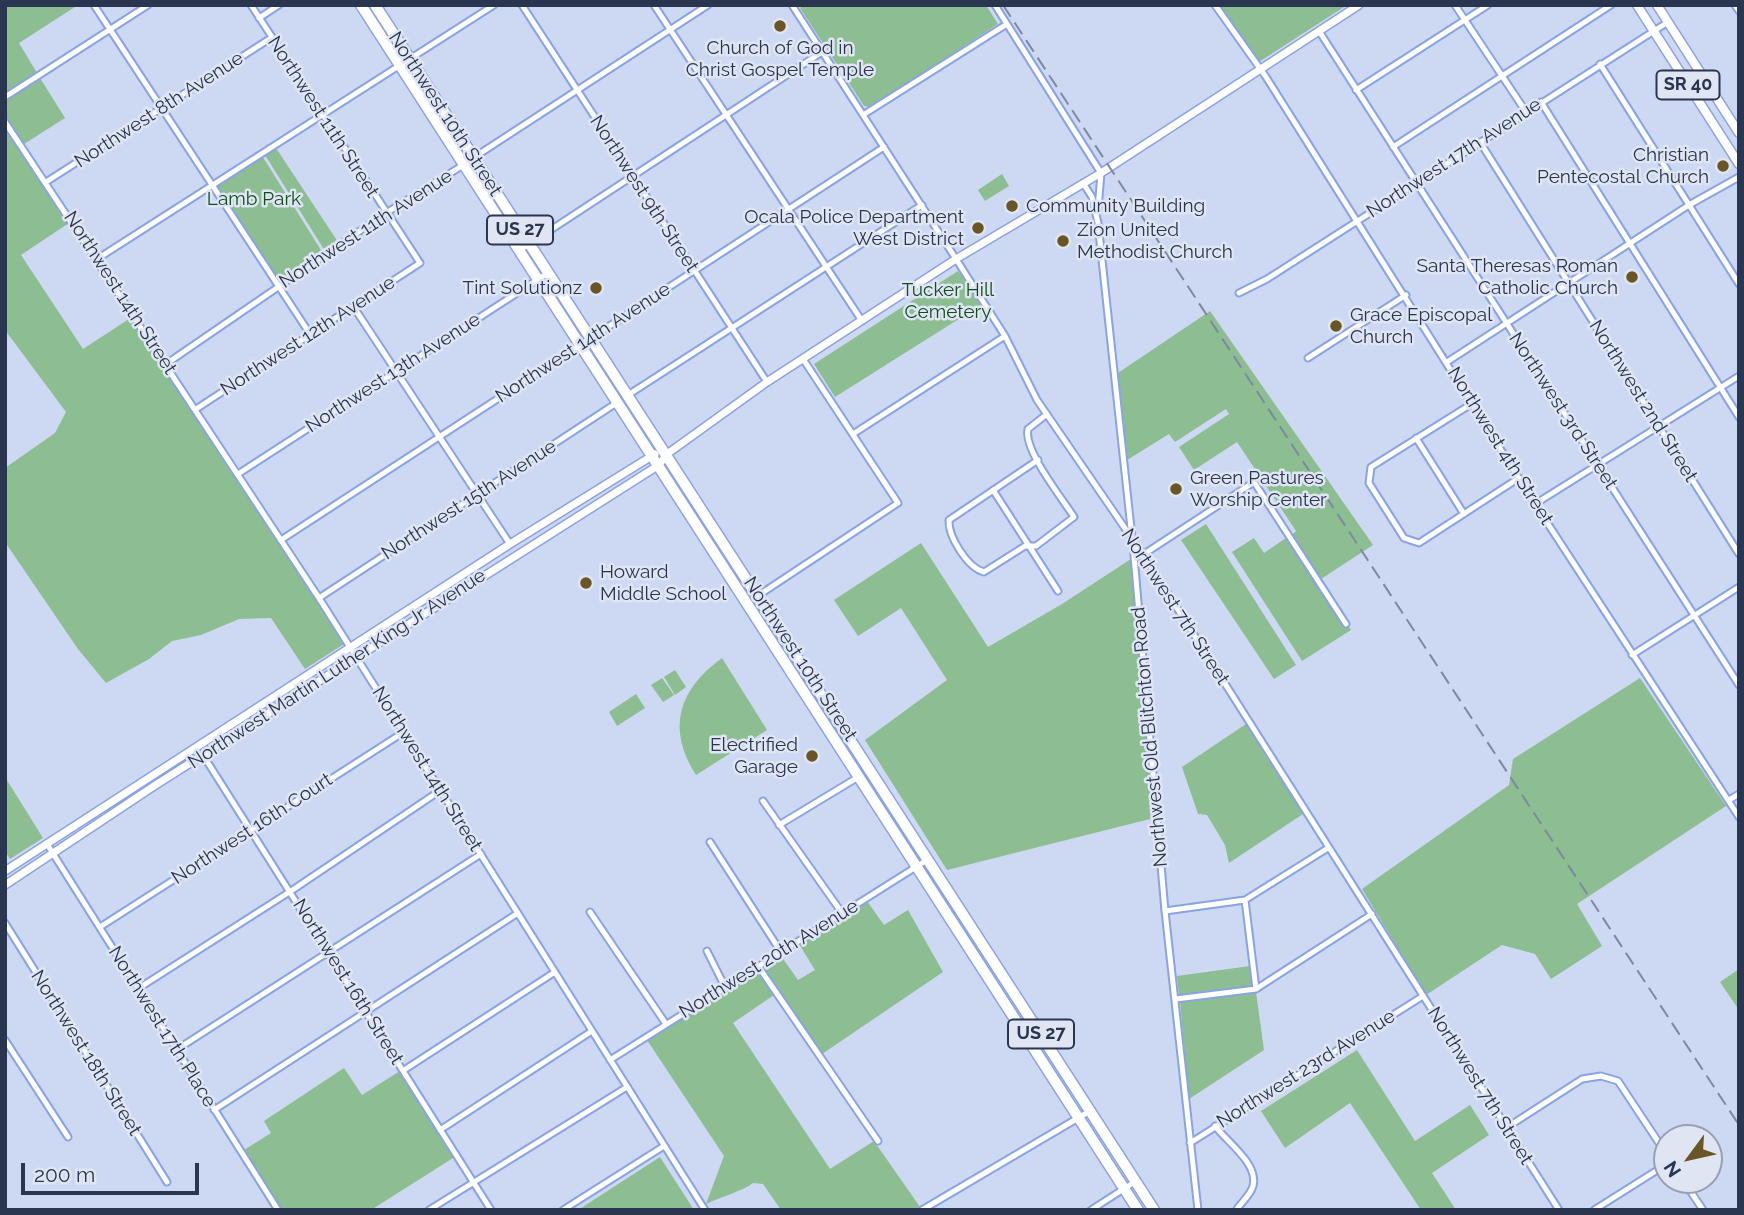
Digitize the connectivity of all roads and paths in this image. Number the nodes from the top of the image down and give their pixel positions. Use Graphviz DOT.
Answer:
graph roads {
  1 [pos="94,5"];
  2 [pos="148,5"];
  3 [pos="251,5"];
  4 [pos="279,5"];
  5 [pos="361,5"];
  6 [pos="375,5"];
  7 [pos="494,5"];
  8 [pos="522,5"];
  9 [pos="654,5"];
  10 [pos="708,5"];
  11 [pos="792,5"];
  12 [pos="995,5"];
  13 [pos="1215,5"];
  14 [pos="1359,5"];
  15 [pos="1455,5"];
  16 [pos="1488,5"];
  17 [pos="1611,5"];
  18 [pos="1637,5"];
  19 [pos="1657,5"];
  20 [pos="1735,5"];
  21 [pos="1739,10"];
  22 [pos="259,18"];
  23 [pos="1464,20"];
  24 [pos="1668,22"];
  25 [pos="1007,24"];
  26 [pos="110,31"];
  27 [pos="671,31"];
  28 [pos="1319,31"];
  29 [pos="1654,31"];
  30 [pos="271,38"];
  31 [pos="822,52"];
  32 [pos="409,58"];
  33 [pos="1600,64"];
  34 [pos="400,65"];
  35 [pos="1260,69"];
  36 [pos="1501,75"];
  37 [pos="576,90"];
  38 [pos="1356,90"];
  39 [pos="5,97"];
  40 [pos="1541,102"];
  41 [pos="160,110"];
  42 [pos="1526,112"];
  43 [pos="322,115"];
  44 [pos="863,116"];
  45 [pos="725,117"];
  46 [pos="5,122"];
  47 [pos="1739,133"];
  48 [pos="1480,142"];
  49 [pos="1393,146"];
  50 [pos="884,147"];
  51 [pos="474,158"];
  52 [pos="464,164"];
  53 [pos="1739,164"];
  54 [pos="1101,173"];
  55 [pos="632,177"];
  56 [pos="1739,177"];
  57 [pos="1416,182"];
  58 [pos="46,183"];
  59 [pos="1083,183"];
  60 [pos="211,186"];
  61 [pos="922,205"];
  62 [pos="1689,205"];
  63 [pos="790,209"];
  64 [pos="386,213"];
  65 [pos="1357,220"];
  66 [pos="1098,223"];
  67 [pos="1630,243"];
  68 [pos="530,244"];
  69 [pos="520,250"];
  70 [pos="97,259"];
  71 [pos="956,259"];
  72 [pos="420,263"];
  73 [pos="828,266"];
  74 [pos="694,271"];
  75 [pos="548,273"];
  76 [pos="538,279"];
  77 [pos="1568,283"];
  78 [pos="1739,284"];
  79 [pos="279,286"];
  80 [pos="1239,293"];
  81 [pos="1406,295"];
  82 [pos="353,306"];
  83 [pos="862,321"];
  84 [pos="1506,323"];
  85 [pos="732,328"];
  86 [pos="310,334"];
  87 [pos="1004,336"];
  88 [pos="590,337"];
  89 [pos="580,344"];
  90 [pos="1308,358"];
  91 [pos="803,359"];
  92 [pos="1447,362"];
  93 [pos="166,364"];
  94 [pos="396,372"];
  95 [pos="1739,376"];
  96 [pos="767,382"];
  97 [pos="1720,388"];
  98 [pos="628,395"];
  99 [pos="618,401"];
  100 [pos="1472,403"];
  101 [pos="196,408"];
  102 [pos="1047,414"];
  103 [pos="1739,417"];
  104 [pos="1659,426"];
  105 [pos="853,434"];
  106 [pos="438,437"];
  107 [pos="1416,438"];
  108 [pos="651,454"];
  109 [pos="667,454"];
  110 [pos="1038,460"];
  111 [pos="659,465"];
  112 [pos="1597,465"];
  113 [pos="238,474"];
  114 [pos="1519,478"];
  115 [pos="993,490"];
  116 [pos="476,495"];
  117 [pos="1535,504"];
  118 [pos="1464,514"];
  119 [pos="1130,535"];
  120 [pos="281,540"];
  121 [pos="510,544"];
  122 [pos="1029,546"];
  123 [pos="1739,554"];
  124 [pos="1134,556"];
  125 [pos="1144,556"];
  126 [pos="1739,587"];
  127 [pos="1058,591"];
  128 [pos="759,596"];
  129 [pos="319,598"];
  130 [pos="748,603"];
  131 [pos="1694,615"];
  132 [pos="1346,624"];
  133 [pos="351,648"];
  134 [pos="1632,655"];
  135 [pos="356,657"];
  136 [pos="1739,685"];
  137 [pos="404,732"];
  138 [pos="853,741"];
  139 [pos="842,748"];
  140 [pos="203,755"];
  141 [pos="860,776"];
  142 [pos="441,790"];
  143 [pos="1739,794"];
  144 [pos="1729,800"];
  145 [pos="763,801"];
  146 [pos="1739,817"];
  147 [pos="779,825"];
  148 [pos="251,830"];
  149 [pos="709,842"];
  150 [pos="47,844"];
  151 [pos="1328,848"];
  152 [pos="53,853"];
  153 [pos="481,854"];
  154 [pos="928,859"];
  155 [pos="918,865"];
  156 [pos="5,871"];
  157 [pos="5,884"];
  158 [pos="291,891"];
  159 [pos="1245,900"];
  160 [pos="1165,911"];
  161 [pos="590,912"];
  162 [pos="518,913"];
  163 [pos="842,913"];
  164 [pos="1372,914"];
  165 [pos="5,923"];
  166 [pos="100,927"];
  167 [pos="706,951"];
  168 [pos="330,952"];
  169 [pos="781,952"];
  170 [pos="758,966"];
  171 [pos="555,972"];
  172 [pos="725,987"];
  173 [pos="139,988"];
  174 [pos="1256,989"];
  175 [pos="1000,994"];
  176 [pos="1423,996"];
  177 [pos="1176,999"];
  178 [pos="1021,1003"];
  179 [pos="367,1010"];
  180 [pos="666,1024"];
  181 [pos="592,1031"];
  182 [pos="5,1040"];
  183 [pos="176,1050"];
  184 [pos="610,1060"];
  185 [pos="404,1070"];
  186 [pos="627,1087"];
  187 [pos="214,1110"];
  188 [pos="1090,1111"];
  189 [pos="1079,1117"];
  190 [pos="1215,1126"];
  191 [pos="1506,1128"];
  192 [pos="440,1130"];
  193 [pos="1653,1134"];
  194 [pos="68,1138"];
  195 [pos="878,1141"];
  196 [pos="1190,1143"];
  197 [pos="664,1146"];
  198 [pos="1653,1173"];
  199 [pos="1136,1181"];
  200 [pos="167,1182"];
  201 [pos="474,1185"];
  202 [pos="1125,1188"];
  203 [pos="1692,1194"];
  204 [pos="924,1209"];
  205 [pos="1237,1209"];
  206 [pos="278,1210"];
  207 [pos="429,1210"];
  208 [pos="491,1210"];
  209 [pos="563,1210"];
  210 [pos="705,1210"];
  211 [pos="1091,1210"];
  212 [pos="1138,1210"];
  213 [pos="1154,1210"];
  214 [pos="1198,1210"];
  215 [pos="1559,1210"];
  216 [pos="1594,1210"];
  217 [pos="1703,1210"];
  1 -- 26 [label="street"];
  2 -- 26 [label="street"];
  3 -- 22 [label="street, Northwest 11th Street"];
  4 -- 22 [label="street"];
  5 -- 34 [label="highway, Northwest 10th Street / US 27"];
  6 -- 32 [label="highway, Northwest 10th Street / US 27"];
  7 -- 32 [label="street"];
  8 -- 37 [label="street, Northwest 9th Street"];
  9 -- 27 [label="street"];
  10 -- 27 [label="street, Northwest 11th Avenue"];
  11 -- 31 [label="street, Northwest 7th Street"];
  12 -- 25 [label="street"];
  13 -- 35 [label="street, Northwest 4th Street"];
  14 -- 28 [label="main road, Northwest Martin Luther King Jr Avenue"];
  15 -- 23 [label="street"];
  16 -- 23 [label="street"];
  17 -- 36 [label="street"];
  18 -- 29 [label="main road, SR 40"];
  19 -- 24 [label="main road, SR 40"];
  20 -- 21 [label="street"];
  22 -- 30 [label="street, Northwest 11th Street"];
  23 -- 36 [label="street"];
  23 -- 38 [label="street"];
  24 -- 29 [label="street, Northwest 17th Avenue"];
  24 -- 47 [label="main road, SR 40"];
  25 -- 44 [label="street"];
  25 -- 54 [label="street"];
  26 -- 39 [label="street"];
  26 -- 41 [label="street"];
  27 -- 37 [label="street, Northwest 11th Avenue"];
  27 -- 45 [label="street"];
  28 -- 35 [label="main road, Northwest Martin Luther King Jr Avenue"];
  28 -- 38 [label="street, Northwest 3rd Street"];
  29 -- 33 [label="street, Northwest 17th Avenue"];
  29 -- 53 [label="main road, SR 40"];
  30 -- 41 [label="street, Northwest 8th Avenue"];
  30 -- 43 [label="street, Northwest 11th Street"];
  31 -- 44 [label="street, Northwest 7th Street"];
  31 -- 45 [label="street"];
  32 -- 34 [label="street"];
  32 -- 51 [label="highway, Northwest 10th Street / US 27"];
  33 -- 40 [label="street, Northwest 17th Avenue"];
  33 -- 62 [label="street"];
  34 -- 43 [label="street"];
  34 -- 52 [label="highway, Northwest 10th Street / US 27"];
  35 -- 54 [label="main road, Northwest Martin Luther King Jr Avenue"];
  35 -- 65 [label="street, Northwest 4th Street"];
  36 -- 42 [label="street"];
  36 -- 49 [label="street"];
  37 -- 51 [label="street, Northwest 11th Avenue"];
  37 -- 55 [label="street, Northwest 9th Street"];
  38 -- 49 [label="street, Northwest 3rd Street"];
  40 -- 42 [label="street, Northwest 17th Avenue"];
  40 -- 67 [label="street"];
  41 -- 58 [label="street, Northwest 8th Avenue"];
  41 -- 60 [label="street"];
  42 -- 48 [label="street, Northwest 17th Avenue"];
  43 -- 60 [label="street"];
  43 -- 64 [label="street, Northwest 11th Street"];
  44 -- 50 [label="street, Northwest 7th Street"];
  45 -- 55 [label="street"];
  45 -- 63 [label="street"];
  46 -- 58 [label="street, Northwest 14th Street"];
  48 -- 57 [label="street, Northwest 17th Avenue"];
  48 -- 77 [label="street, Northwest 2nd Street"];
  49 -- 57 [label="street, Northwest 3rd Street"];
  50 -- 61 [label="street, Northwest 7th Street"];
  50 -- 63 [label="street, Northwest 14th Avenue"];
  51 -- 52 [label="street, Northwest 11th Avenue"];
  51 -- 68 [label="highway, Northwest 10th Street / US 27"];
  52 -- 64 [label="street, Northwest 11th Avenue"];
  52 -- 69 [label="highway, Northwest 10th Street / US 27"];
  54 -- 59 [label="main road, Northwest Martin Luther King Jr Avenue"];
  54 -- 66 [label="street, Northwest Old Blitchton Road"];
  55 -- 68 [label="street"];
  55 -- 74 [label="street, Northwest 9th Street"];
  56 -- 62 [label="street"];
  57 -- 65 [label="street, Northwest 17th Avenue"];
  57 -- 84 [label="street, Northwest 3rd Street"];
  58 -- 70 [label="street, Northwest 14th Street"];
  59 -- 66 [label="street, Northwest Old Blitchton Road"];
  59 -- 71 [label="main road, Northwest Martin Luther King Jr Avenue"];
  60 -- 70 [label="street"];
  60 -- 79 [label="street"];
  61 -- 71 [label="street, Northwest 7th Street"];
  61 -- 73 [label="street"];
  62 -- 67 [label="street"];
  62 -- 78 [label="street"];
  63 -- 73 [label="street"];
  63 -- 74 [label="street, Northwest 14th Avenue"];
  64 -- 72 [label="street, Northwest 11th Street"];
  64 -- 79 [label="street, Northwest 11th Avenue"];
  65 -- 80 [label="street, Northwest 17th Avenue"];
  65 -- 81 [label="street, Northwest 4th Street"];
  66 -- 119 [label="street, Northwest Old Blitchton Road"];
  67 -- 77 [label="street"];
  67 -- 97 [label="street"];
  68 -- 69 [label="street"];
  68 -- 75 [label="highway, Northwest 10th Street / US 27"];
  69 -- 76 [label="highway, Northwest 10th Street / US 27"];
  70 -- 93 [label="street, Northwest 14th Street"];
  71 -- 83 [label="main road, Northwest Martin Luther King Jr Avenue"];
  71 -- 87 [label="street, Northwest 7th Street"];
  72 -- 82 [label="street, Northwest 12th Avenue"];
  73 -- 83 [label="street"];
  73 -- 85 [label="street"];
  74 -- 85 [label="street, Northwest 9th Street"];
  74 -- 88 [label="street, Northwest 14th Avenue"];
  75 -- 76 [label="street, Northwest 13th Avenue"];
  75 -- 88 [label="highway, Northwest 10th Street / US 27"];
  76 -- 89 [label="highway, Northwest 10th Street / US 27"];
  76 -- 94 [label="street, Northwest 13th Avenue"];
  77 -- 84 [label="street"];
  77 -- 104 [label="street, Northwest 2nd Street"];
  79 -- 86 [label="street"];
  79 -- 93 [label="street, Northwest 11th Avenue"];
  81 -- 90 [label="street"];
  81 -- 92 [label="street, Northwest 4th Street"];
  82 -- 86 [label="street, Northwest 12th Avenue"];
  82 -- 94 [label="street"];
  83 -- 91 [label="main road, Northwest Martin Luther King Jr Avenue"];
  84 -- 92 [label="street"];
  84 -- 112 [label="street, Northwest 3rd Street"];
  85 -- 96 [label="street, Northwest 9th Street"];
  85 -- 98 [label="street"];
  86 -- 101 [label="street, Northwest 12th Avenue"];
  87 -- 102 [label="street, Northwest 7th Street"];
  87 -- 105 [label="street"];
  88 -- 89 [label="street, Northwest 14th Avenue"];
  88 -- 98 [label="highway, Northwest 10th Street / US 27"];
  89 -- 99 [label="highway, Northwest 10th Street / US 27"];
  89 -- 106 [label="street, Northwest 14th Avenue"];
  91 -- 96 [label="main road, Northwest Martin Luther King Jr Avenue"];
  91 -- 105 [label="street"];
  92 -- 100 [label="street, Northwest 4th Street"];
  93 -- 101 [label="street, Northwest 14th Street"];
  94 -- 106 [label="street"];
  94 -- 113 [label="street, Northwest 13th Avenue"];
  95 -- 97 [label="street"];
  96 -- 109 [label="main road, Northwest Martin Luther King Jr Avenue"];
  97 -- 103 [label="street"];
  97 -- 104 [label="street"];
  98 -- 109 [label="highway, Northwest 10th Street / US 27"];
  99 -- 108 [label="highway, Northwest 10th Street / US 27"];
  99 -- 116 [label="street, Northwest 15th Avenue"];
  100 -- 107 [label="street"];
  100 -- 114 [label="street, Northwest 4th Street"];
  101 -- 113 [label="street, Northwest 14th Street"];
  102 -- 110 [label="street"];
  102 -- 119 [label="street, Northwest 7th Street"];
  104 -- 112 [label="street"];
  104 -- 123 [label="street, Northwest 2nd Street"];
  105 -- 128 [label="street"];
  106 -- 116 [label="street"];
  106 -- 120 [label="street, Northwest 14th Avenue"];
  107 -- 118 [label="street"];
  107 -- 118 [label="street"];
  108 -- 109 [label="main road"];
  108 -- 111 [label="highway, Northwest 10th Street / US 27"];
  108 -- 121 [label="main road, Northwest Martin Luther King Jr Avenue"];
  109 -- 111 [label="main road, Northwest Martin Luther King Jr Avenue"];
  109 -- 128 [label="highway, Northwest 10th Street / US 27"];
  110 -- 115 [label="street"];
  110 -- 122 [label="street"];
  111 -- 130 [label="highway, Northwest 10th Street / US 27"];
  111 -- 135 [label="main road, Northwest Martin Luther King Jr Avenue"];
  112 -- 117 [label="street"];
  112 -- 131 [label="street, Northwest 3rd Street"];
  113 -- 120 [label="street, Northwest 14th Street"];
  114 -- 117 [label="street, Northwest 4th Street"];
  114 -- 118 [label="street"];
  115 -- 122 [label="street"];
  115 -- 122 [label="street"];
  116 -- 121 [label="street"];
  116 -- 129 [label="street, Northwest 15th Avenue"];
  117 -- 134 [label="street, Northwest 4th Street"];
  119 -- 124 [label="street, Northwest Old Blitchton Road"];
  119 -- 125 [label="street, Northwest 7th Street"];
  120 -- 129 [label="street, Northwest 14th Street"];
  121 -- 133 [label="main road, Northwest Martin Luther King Jr Avenue"];
  122 -- 127 [label="street"];
  124 -- 125 [label="street"];
  124 -- 160 [label="street, Northwest Old Blitchton Road"];
  125 -- 132 [label="street"];
  125 -- 151 [label="street, Northwest 7th Street"];
  126 -- 131 [label="street"];
  128 -- 130 [label="street"];
  128 -- 138 [label="highway, Northwest 10th Street / US 27"];
  129 -- 133 [label="street, Northwest 14th Street"];
  130 -- 139 [label="highway, Northwest 10th Street / US 27"];
  131 -- 134 [label="street"];
  131 -- 136 [label="street, Northwest 3rd Street"];
  133 -- 135 [label="street, Northwest 14th Street"];
  133 -- 150 [label="main road, Northwest Martin Luther King Jr Avenue"];
  134 -- 144 [label="street, Northwest 4th Street"];
  135 -- 137 [label="street, Northwest 14th Street"];
  135 -- 140 [label="main road, Northwest Martin Luther King Jr Avenue"];
  137 -- 142 [label="street, Northwest 14th Street"];
  137 -- 148 [label="street, Northwest 16th Court"];
  138 -- 139 [label="highway"];
  138 -- 154 [label="highway, Northwest 10th Street / US 27"];
  139 -- 141 [label="highway, Northwest 10th Street / US 27"];
  140 -- 148 [label="street, Northwest 16th Street"];
  140 -- 152 [label="main road, Northwest Martin Luther King Jr Avenue"];
  141 -- 147 [label="street"];
  141 -- 155 [label="highway, Northwest 10th Street / US 27"];
  142 -- 153 [label="street, Northwest 14th Street"];
  142 -- 158 [label="street"];
  143 -- 144 [label="street"];
  144 -- 146 [label="street, Northwest 4th Street"];
  145 -- 147 [label="street"];
  147 -- 163 [label="street"];
  148 -- 158 [label="street, Northwest 16th Street"];
  148 -- 166 [label="street, Northwest 16th Court"];
  149 -- 169 [label="street"];
  150 -- 152 [label="street, Northwest 17th Place"];
  150 -- 156 [label="main road, Northwest Martin Luther King Jr Avenue"];
  151 -- 159 [label="street"];
  151 -- 164 [label="street, Northwest 7th Street"];
  152 -- 157 [label="main road, Northwest Martin Luther King Jr Avenue"];
  152 -- 166 [label="street, Northwest 17th Place"];
  153 -- 162 [label="street, Northwest 14th Street"];
  153 -- 168 [label="street"];
  154 -- 155 [label="street, Northwest 20th Avenue"];
  154 -- 178 [label="highway, Northwest 10th Street / US 27"];
  155 -- 163 [label="street, Northwest 20th Avenue"];
  155 -- 175 [label="highway, Northwest 10th Street / US 27"];
  158 -- 168 [label="street, Northwest 16th Street"];
  158 -- 173 [label="street"];
  159 -- 160 [label="street"];
  159 -- 174 [label="street"];
  160 -- 177 [label="street, Northwest Old Blitchton Road"];
  161 -- 180 [label="street"];
  162 -- 171 [label="street, Northwest 14th Street"];
  162 -- 179 [label="street"];
  163 -- 169 [label="street, Northwest 20th Avenue"];
  164 -- 174 [label="street"];
  164 -- 176 [label="street, Northwest 7th Street"];
  165 -- 200 [label="street, Northwest 18th Street"];
  166 -- 173 [label="street, Northwest 17th Place"];
  167 -- 172 [label="street"];
  168 -- 179 [label="street, Northwest 16th Street"];
  168 -- 183 [label="street"];
  169 -- 170 [label="street, Northwest 20th Avenue"];
  170 -- 172 [label="street, Northwest 20th Avenue"];
  170 -- 195 [label="street"];
  171 -- 181 [label="street, Northwest 14th Street"];
  171 -- 185 [label="street"];
  172 -- 180 [label="street, Northwest 20th Avenue"];
  173 -- 183 [label="street, Northwest 17th Place"];
  174 -- 177 [label="street"];
  175 -- 178 [label="highway"];
  175 -- 189 [label="highway, Northwest 10th Street / US 27"];
  176 -- 190 [label="street, Northwest 23rd Avenue"];
  176 -- 191 [label="street, Northwest 7th Street"];
  177 -- 196 [label="street, Northwest Old Blitchton Road"];
  178 -- 188 [label="highway, Northwest 10th Street / US 27"];
  179 -- 185 [label="street, Northwest 16th Street"];
  179 -- 187 [label="street"];
  180 -- 184 [label="street, Northwest 20th Avenue"];
  181 -- 184 [label="street, Northwest 14th Street"];
  181 -- 192 [label="street"];
  182 -- 194 [label="street"];
  183 -- 187 [label="street, Northwest 17th Place"];
  184 -- 186 [label="street, Northwest 14th Street"];
  185 -- 192 [label="street, Northwest 16th Street"];
  186 -- 197 [label="street, Northwest 14th Street"];
  186 -- 201 [label="street"];
  187 -- 206 [label="street, Northwest 17th Place"];
  188 -- 189 [label="street"];
  188 -- 199 [label="highway, Northwest 10th Street / US 27"];
  189 -- 202 [label="highway, Northwest 10th Street / US 27"];
  189 -- 204 [label="street"];
  190 -- 196 [label="street, Northwest 23rd Avenue"];
  190 -- 205 [label="street"];
  191 -- 193 [label="street"];
  191 -- 215 [label="street, Northwest 7th Street"];
  192 -- 201 [label="street, Northwest 16th Street"];
  196 -- 214 [label="street, Northwest Old Blitchton Road"];
  197 -- 209 [label="street"];
  197 -- 210 [label="street, Northwest 14th Street"];
  198 -- 216 [label="street"];
  199 -- 202 [label="street"];
  199 -- 213 [label="highway, Northwest 10th Street / US 27"];
  201 -- 207 [label="street"];
  201 -- 208 [label="street, Northwest 16th Street"];
  202 -- 211 [label="street"];
  202 -- 212 [label="highway, Northwest 10th Street / US 27"];
  203 -- 217 [label="street"];
}
